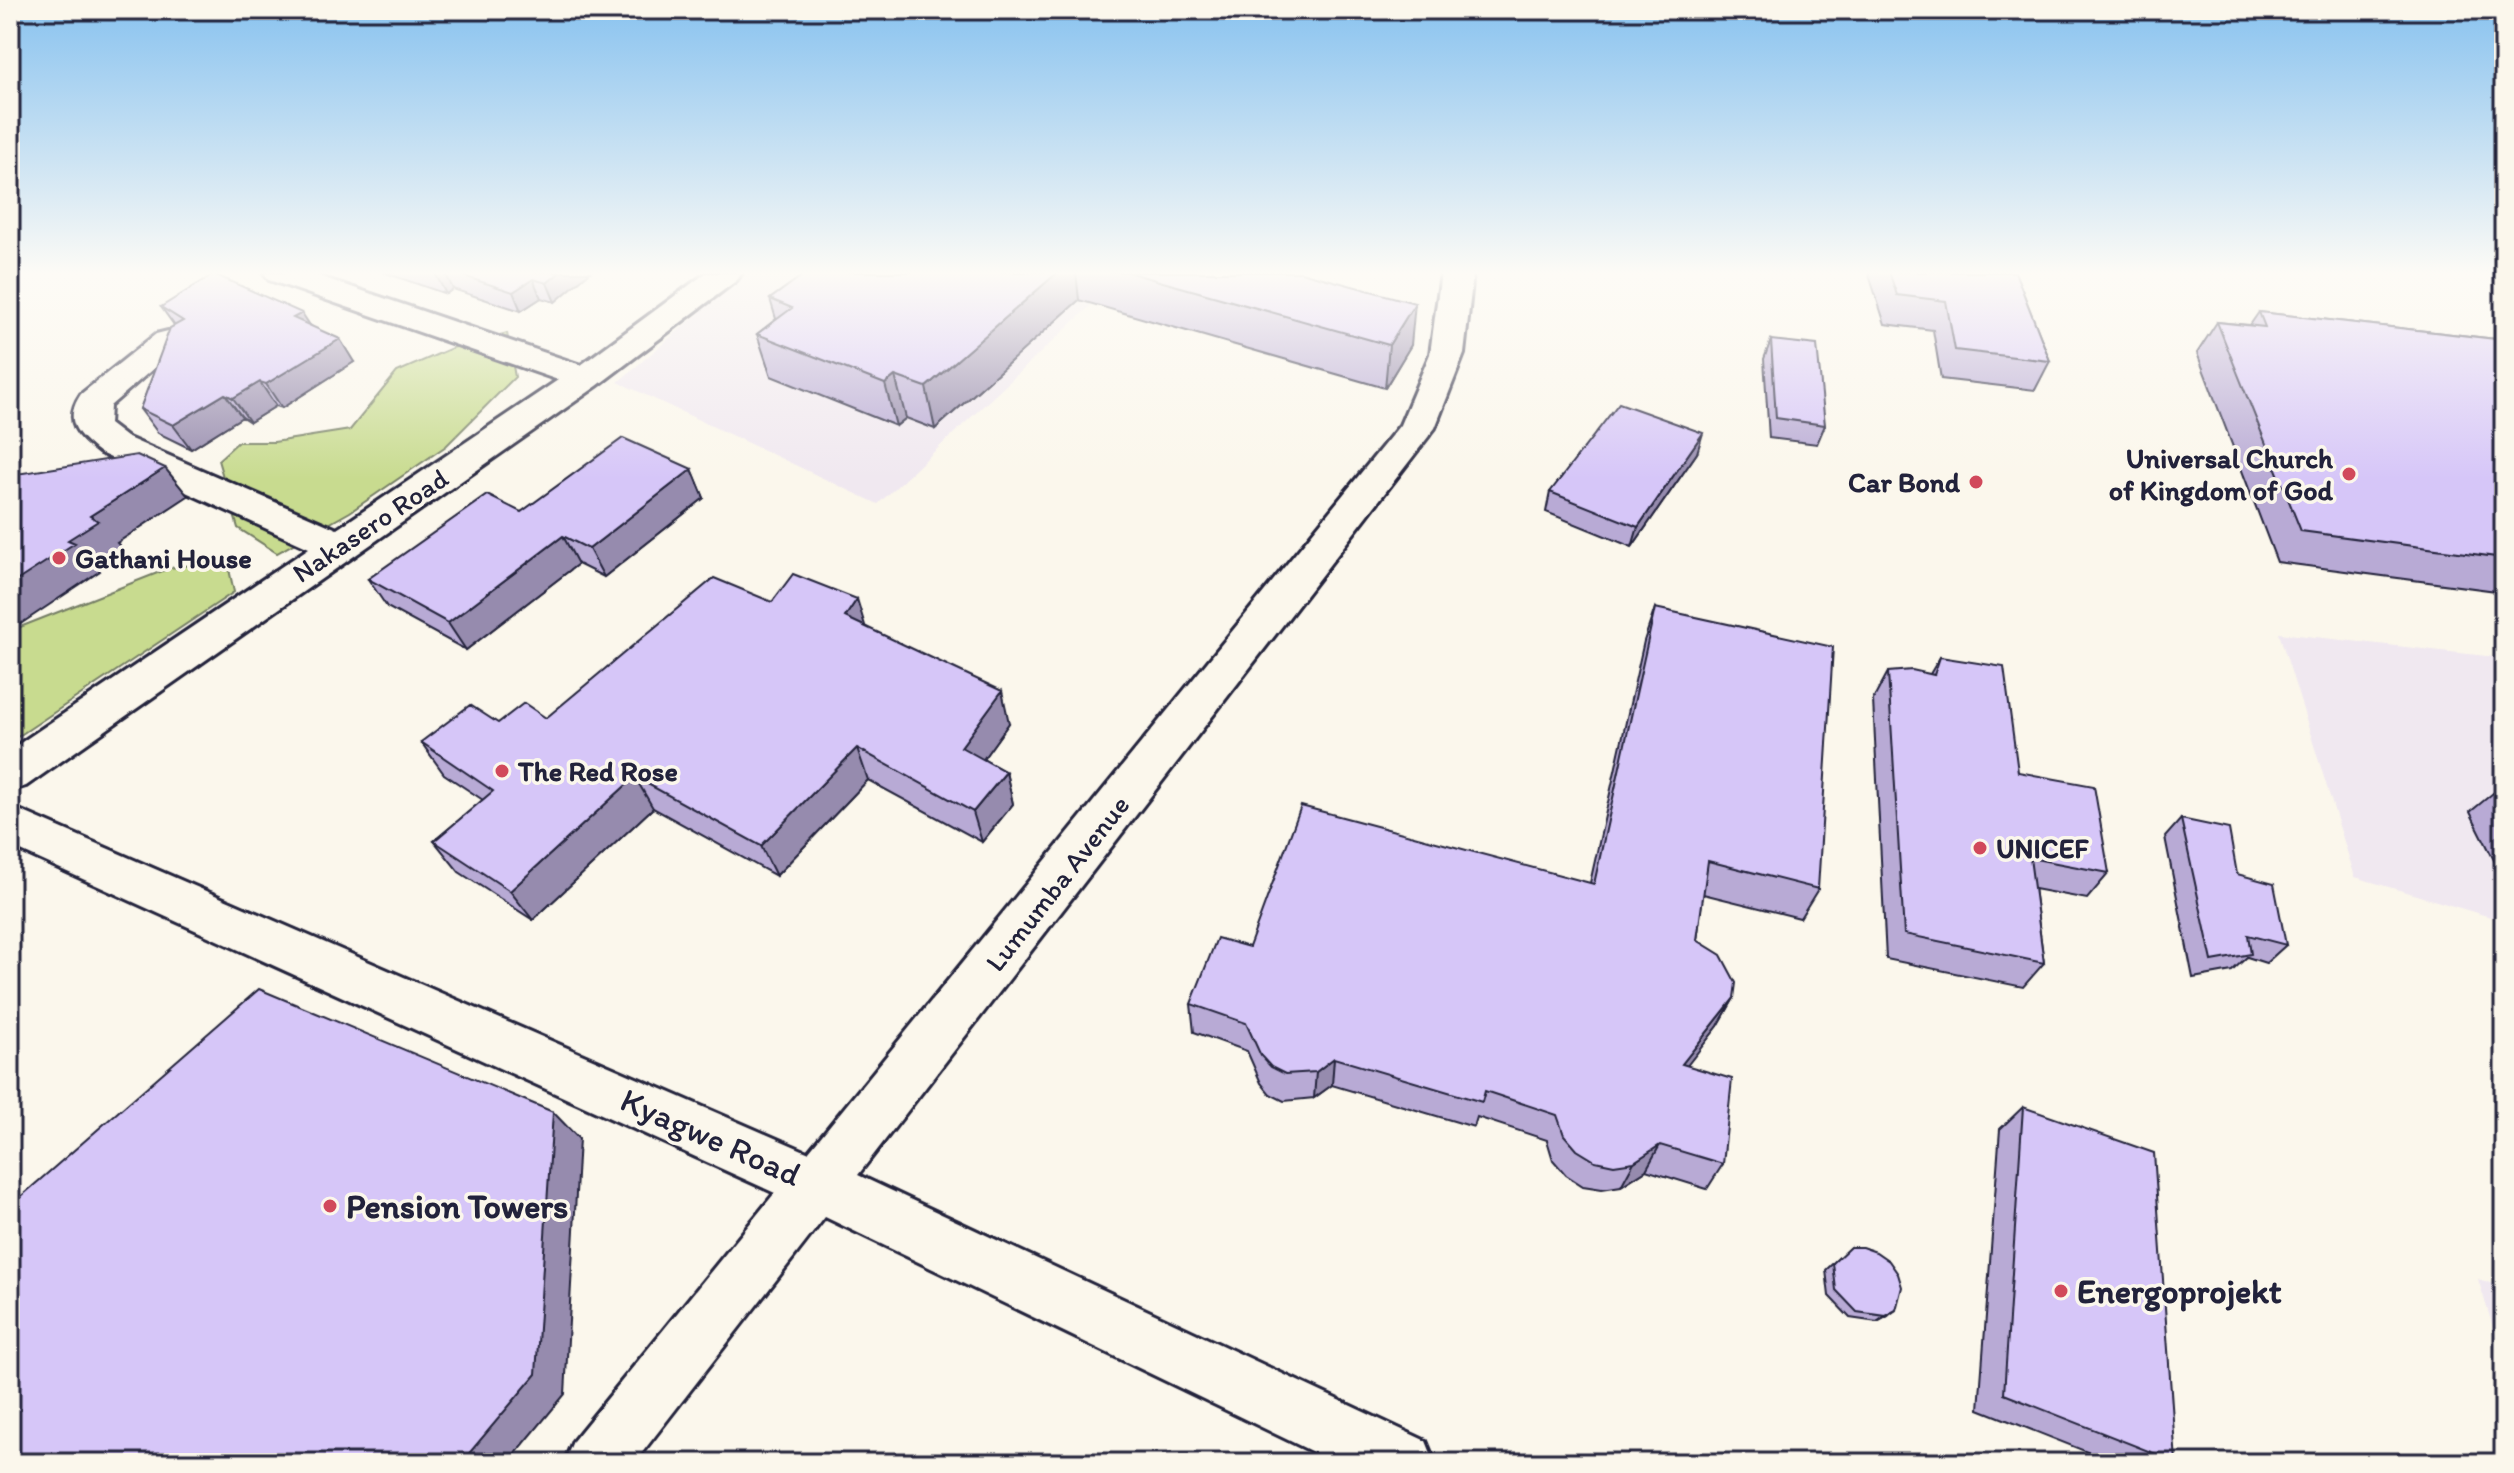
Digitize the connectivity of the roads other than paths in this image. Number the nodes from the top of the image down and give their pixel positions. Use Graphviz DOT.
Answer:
graph roads {
  1 [pos="167,342"];
  2 [pos="480,342"];
  3 [pos="634,342"];
  4 [pos="1449,342"];
  5 [pos="585,378"];
  6 [pos="340,546"];
  7 [pos="10,773"];
  8 [pos="10,825"];
  9 [pos="817,1184"];
  10 [pos="595,1463"];
  11 [pos="1404,1463"];
  1 -- 6 [label="street"];
  2 -- 5 [label="street"];
  3 -- 5 [label="street, Nakasero Road"];
  4 -- 9 [label="street, Lumumba Avenue"];
  5 -- 6 [label="street, Nakasero Road"];
  6 -- 7 [label="street, Nakasero Road"];
  8 -- 9 [label="street, Kyagwe Road"];
  9 -- 10 [label="street, Lumumba Avenue"];
  9 -- 11 [label="street, Kyagwe Road"];
}
